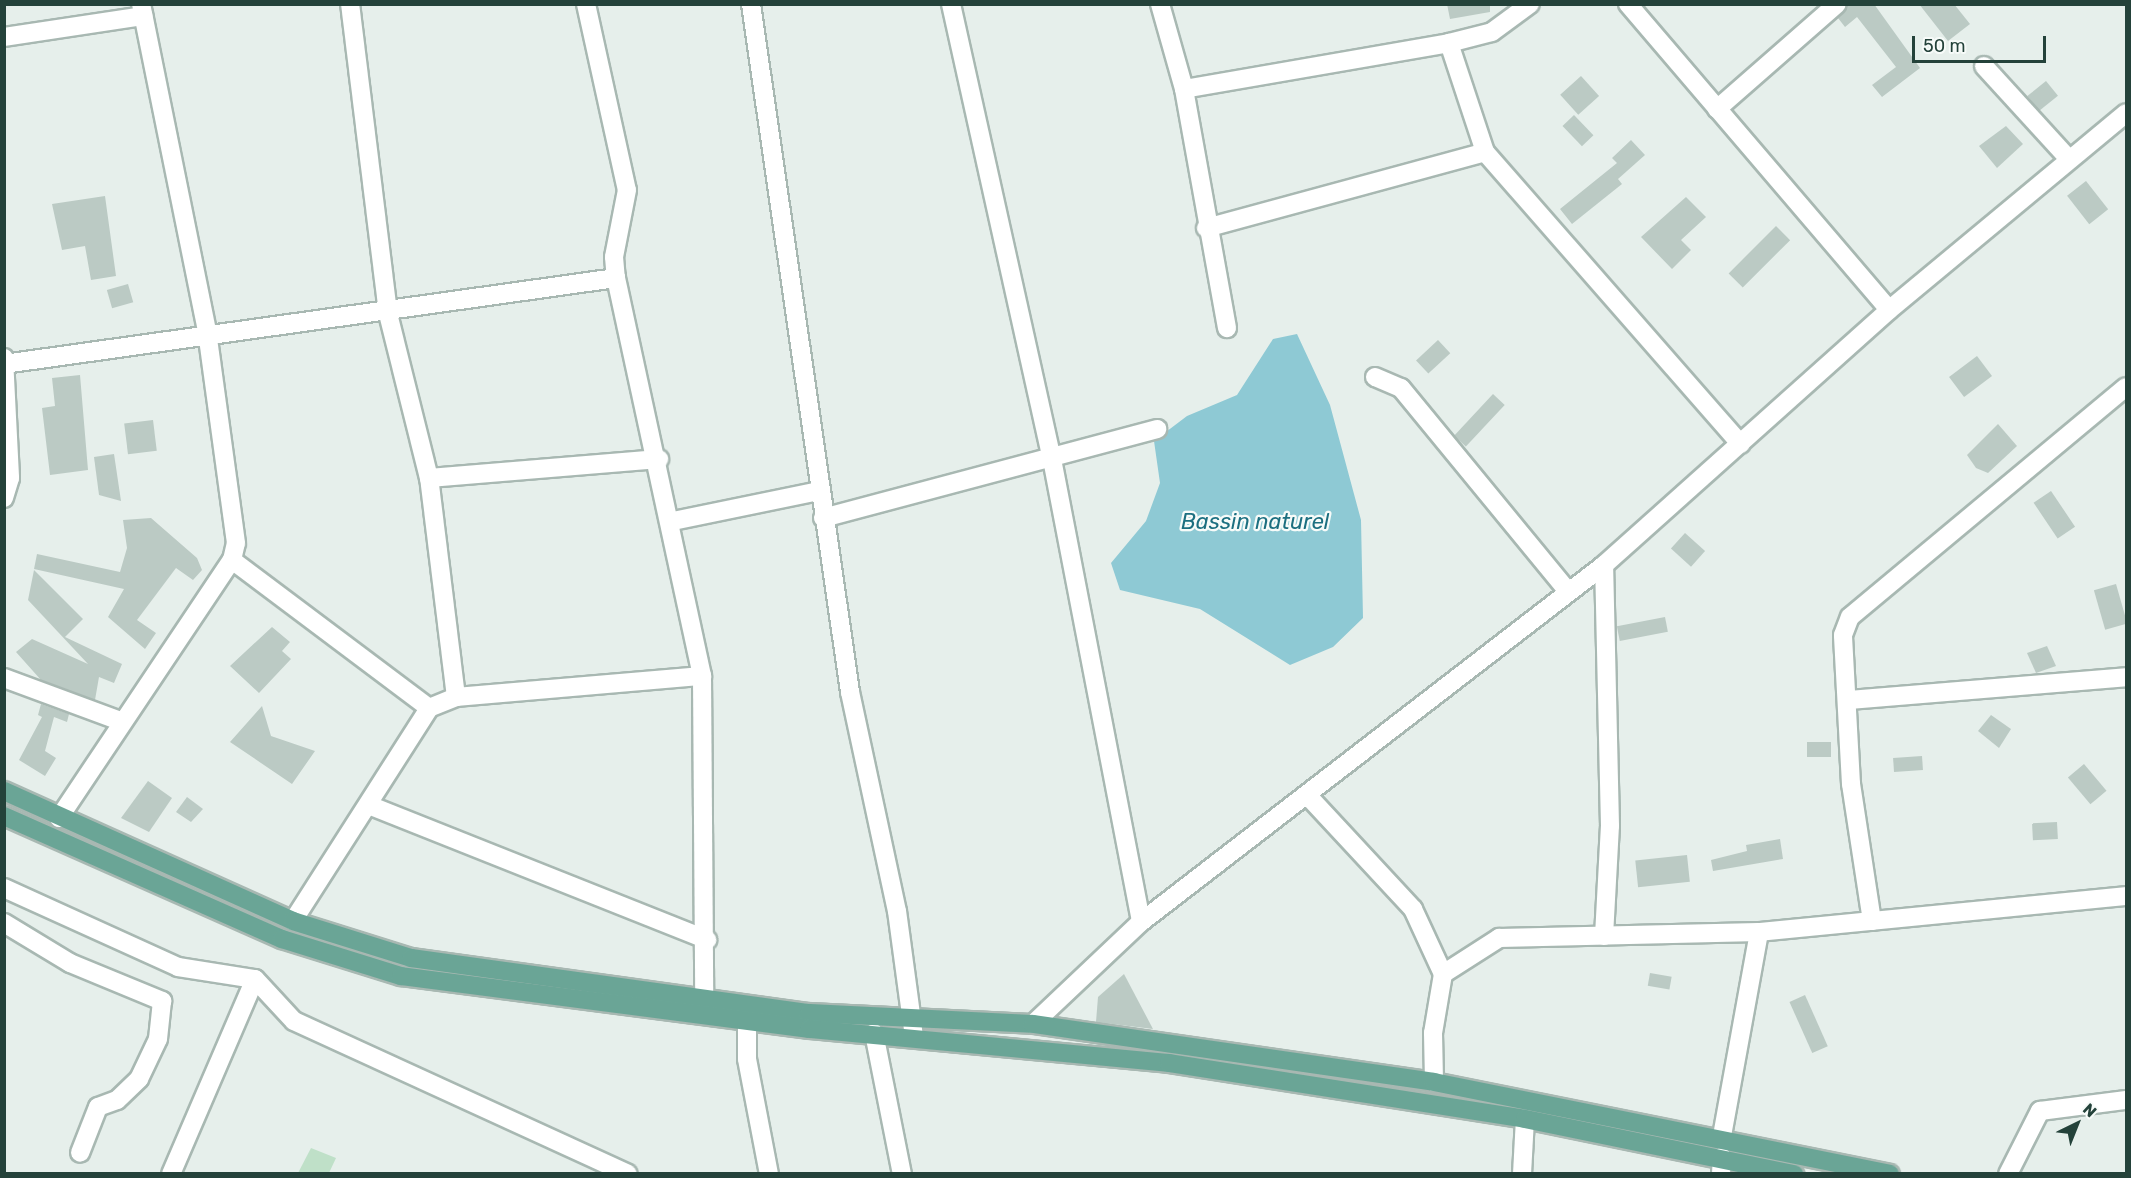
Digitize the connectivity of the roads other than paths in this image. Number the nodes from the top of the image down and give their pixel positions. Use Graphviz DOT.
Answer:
graph roads {
  1 [pos="350,4"];
  2 [pos="586,4"];
  3 [pos="751,4"];
  4 [pos="951,4"];
  5 [pos="1160,4"];
  6 [pos="1530,4"];
  7 [pos="1628,4"];
  8 [pos="1837,4"];
  9 [pos="142,10"];
  10 [pos="4,37"];
  11 [pos="1449,43"];
  12 [pos="1984,66"];
  13 [pos="1184,89"];
  14 [pos="1717,109"];
  15 [pos="2127,113"];
  16 [pos="1485,152"];
  17 [pos="2068,158"];
  18 [pos="1206,228"];
  19 [pos="616,278"];
  20 [pos="1889,310"];
  21 [pos="388,312"];
  22 [pos="1227,328"];
  23 [pos="207,331"];
  24 [pos="5,362"];
  25 [pos="1375,378"];
  26 [pos="2127,387"];
  27 [pos="1157,429"];
  28 [pos="1741,444"];
  29 [pos="659,459"];
  30 [pos="1052,459"];
  31 [pos="429,478"];
  32 [pos="819,490"];
  33 [pos="4,498"];
  34 [pos="823,518"];
  35 [pos="673,522"];
  36 [pos="232,560"];
  37 [pos="1604,565"];
  38 [pos="1567,591"];
  39 [pos="702,676"];
  40 [pos="2127,677"];
  41 [pos="4,678"];
  42 [pos="456,697"];
  43 [pos="1849,700"];
  44 [pos="429,708"];
  45 [pos="120,721"];
  46 [pos="4,791"];
  47 [pos="1309,797"];
  48 [pos="371,806"];
  49 [pos="4,816"];
  50 [pos="59,818"];
  51 [pos="4,888"];
  52 [pos="2127,896"];
  53 [pos="293,921"];
  54 [pos="1872,921"];
  55 [pos="1141,922"];
  56 [pos="4,923"];
  57 [pos="1759,932"];
  58 [pos="1604,936"];
  59 [pos="707,940"];
  60 [pos="1443,974"];
  61 [pos="255,979"];
  62 [pos="704,999"];
  63 [pos="747,1022"];
  64 [pos="1033,1024"];
  65 [pos="914,1026"];
  66 [pos="874,1033"];
  67 [pos="1434,1082"];
  68 [pos="2127,1100"];
  69 [pos="1525,1119"];
  70 [pos="1722,1136"];
  71 [pos="81,1153"];
  72 [pos="1721,1165"];
  73 [pos="171,1173"];
  74 [pos="628,1173"];
  75 [pos="769,1173"];
  76 [pos="902,1173"];
  77 [pos="1522,1173"];
  78 [pos="1794,1173"];
  79 [pos="1890,1173"];
  80 [pos="2008,1173"];
  1 -- 21 [label="street"];
  2 -- 19 [label="street"];
  3 -- 32 [label="street"];
  4 -- 30 [label="street"];
  5 -- 13 [label="street"];
  6 -- 11 [label="street"];
  7 -- 14 [label="street"];
  8 -- 14 [label="street"];
  9 -- 10 [label="street"];
  9 -- 23 [label="street"];
  11 -- 13 [label="street"];
  11 -- 16 [label="street"];
  12 -- 17 [label="street"];
  13 -- 18 [label="street"];
  14 -- 20 [label="street"];
  15 -- 17 [label="street"];
  16 -- 18 [label="street"];
  16 -- 28 [label="street"];
  17 -- 20 [label="street"];
  18 -- 22 [label="street"];
  19 -- 21 [label="street"];
  19 -- 29 [label="street"];
  20 -- 28 [label="street"];
  21 -- 23 [label="street"];
  21 -- 31 [label="street"];
  23 -- 24 [label="street"];
  23 -- 36 [label="street"];
  24 -- 33 [label="street"];
  25 -- 38 [label="street"];
  26 -- 43 [label="street"];
  27 -- 30 [label="street"];
  28 -- 37 [label="street"];
  29 -- 31 [label="street"];
  29 -- 35 [label="street"];
  30 -- 34 [label="street"];
  30 -- 55 [label="street"];
  31 -- 42 [label="street"];
  32 -- 34 [label="street"];
  32 -- 35 [label="street"];
  34 -- 65 [label="street"];
  35 -- 39 [label="street"];
  36 -- 44 [label="street"];
  36 -- 45 [label="street"];
  37 -- 38 [label="street"];
  37 -- 58 [label="street"];
  38 -- 47 [label="street"];
  39 -- 42 [label="street"];
  39 -- 59 [label="street"];
  40 -- 43 [label="street"];
  41 -- 45 [label="street"];
  42 -- 44 [label="street"];
  43 -- 54 [label="street"];
  44 -- 48 [label="street"];
  45 -- 50 [label="street"];
  46 -- 50 [label="main road"];
  47 -- 55 [label="street"];
  47 -- 60 [label="street"];
  48 -- 53 [label="street"];
  48 -- 59 [label="street"];
  49 -- 63 [label="main road"];
  50 -- 53 [label="main road"];
  51 -- 61 [label="street"];
  52 -- 54 [label="street"];
  53 -- 62 [label="main road"];
  54 -- 57 [label="street"];
  55 -- 64 [label="street"];
  56 -- 71 [label="street"];
  57 -- 58 [label="street"];
  57 -- 70 [label="street"];
  58 -- 60 [label="street"];
  59 -- 62 [label="street"];
  60 -- 67 [label="street"];
  61 -- 73 [label="street"];
  61 -- 74 [label="street"];
  62 -- 65 [label="main road"];
  63 -- 66 [label="main road"];
  63 -- 75 [label="street"];
  64 -- 65 [label="main road"];
  64 -- 67 [label="main road"];
  65 -- 66 [label="main road"];
  65 -- 69 [label="main road"];
  66 -- 76 [label="street"];
  67 -- 70 [label="main road"];
  68 -- 80 [label="street"];
  69 -- 72 [label="main road"];
  69 -- 77 [label="street"];
  70 -- 79 [label="main road"];
  72 -- 78 [label="main road"];
}
